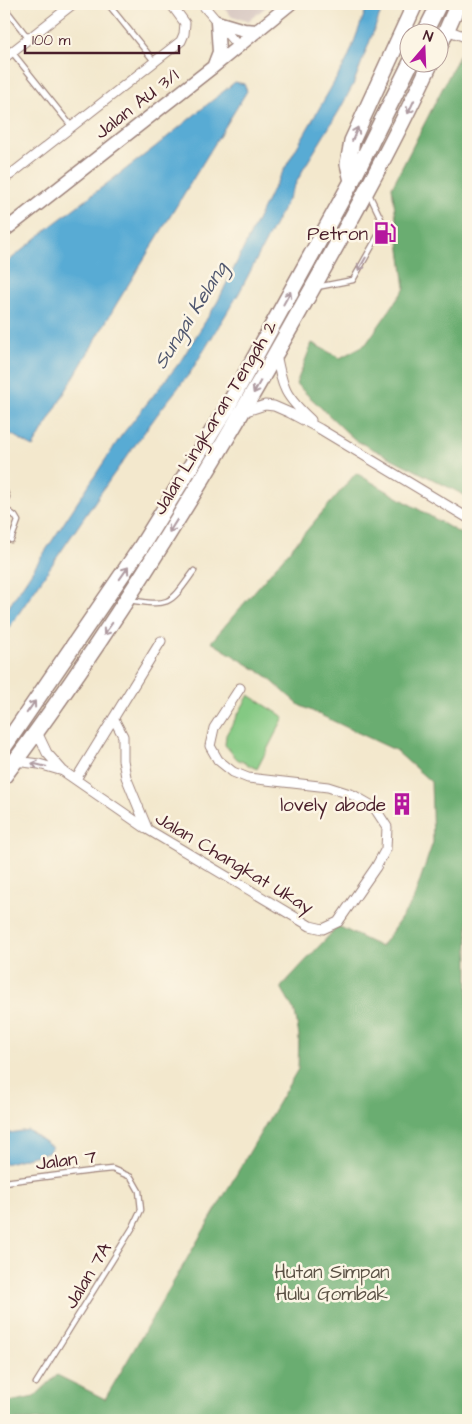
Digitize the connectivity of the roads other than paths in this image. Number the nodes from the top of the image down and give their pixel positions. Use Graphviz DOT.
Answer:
graph roads {
  1 [pos="73,4"];
  2 [pos="108,4"];
  3 [pos="171,4"];
  4 [pos="202,4"];
  5 [pos="290,4"];
  6 [pos="415,4"];
  7 [pos="439,4"];
  8 [pos="458,4"];
  9 [pos="4,7"];
  10 [pos="217,22"];
  11 [pos="431,22"];
  12 [pos="450,23"];
  13 [pos="258,30"];
  14 [pos="450,31"];
  15 [pos="468,38"];
  16 [pos="29,39"];
  17 [pos="238,46"];
  18 [pos="12,52"];
  19 [pos="4,58"];
  20 [pos="154,62"];
  21 [pos="213,67"];
  22 [pos="406,72"];
  23 [pos="426,72"];
  24 [pos="72,127"];
  25 [pos="4,176"];
  26 [pos="352,181"];
  27 [pos="367,190"];
  28 [pos="4,232"];
  29 [pos="313,287"];
  30 [pos="276,353"];
  31 [pos="243,412"];
  32 [pos="320,429"];
  33 [pos="4,489"];
  34 [pos="4,503"];
  35 [pos="4,508"];
  36 [pos="468,518"];
  37 [pos="11,540"];
  38 [pos="194,571"];
  39 [pos="128,600"];
  40 [pos="161,642"];
  41 [pos="240,688"];
  42 [pos="114,719"];
  43 [pos="37,732"];
  44 [pos="4,747"];
  45 [pos="15,760"];
  46 [pos="63,771"];
  47 [pos="4,776"];
  48 [pos="76,779"];
  49 [pos="147,829"];
  50 [pos="131,1177"];
  51 [pos="4,1182"];
  52 [pos="36,1383"];
  1 -- 16 [label="street"];
  2 -- 20 [label="lane"];
  3 -- 20 [label="street"];
  4 -- 10 [label="street"];
  5 -- 13 [label="main road, Jalan AU 3/1"];
  26 -- 6 [label="highway, one-way"];
  7 -- 11 [label="highway"];
  8 -- 12 [label="highway"];
  9 -- 16 [label="lane"];
  10 -- 13 [label="main road"];
  10 -- 17 [label="street"];
  10 -- 21 [label="main road"];
  13 -- 17 [label="main road, Jalan AU 3/1"];
  14 -- 15 [label="street"];
  16 -- 18 [label="street"];
  17 -- 21 [label="main road, Jalan AU 3/1"];
  18 -- 19 [label="street"];
  18 -- 24 [label="lane"];
  20 -- 24 [label="street"];
  21 -- 28 [label="main road, Jalan AU 3/1"];
  22 -- 26 [label="highway, Jalan Lingkaran Tengah 2"];
  23 -- 27 [label="highway, Jalan Lingkaran Tengah 2, one-way"];
  24 -- 25 [label="street"];
  44 -- 26 [label="highway, Jalan Lingkaran Tengah 2, one-way"];
  27 -- 29 [label="highway, Jalan Lingkaran Tengah 2"];
  27 -- 29 [label="lane, one-way"];
  29 -- 30 [label="highway, Jalan Lingkaran Tengah 2"];
  30 -- 31 [label="highway, Jalan Lingkaran Tengah 2, one-way"];
  30 -- 32 [label="street"];
  31 -- 32 [label="street"];
  31 -- 39 [label="highway, Jalan Lingkaran Tengah 2, one-way"];
  32 -- 36 [label="street"];
  33 -- 34 [label="lane"];
  35 -- 37 [label="lane"];
  38 -- 39 [label="lane"];
  39 -- 43 [label="highway, Jalan Lingkaran Tengah 2, one-way"];
  40 -- 42 [label="street"];
  41 -- 49 [label="street, Jalan Changkat Ukay"];
  42 -- 48 [label="street"];
  42 -- 49 [label="street"];
  43 -- 45 [label="highway, Jalan Lingkaran Tengah 2"];
  43 -- 46 [label="street, Jalan Changkat Ukay"];
  46 -- 45 [label="street, Jalan Changkat Ukay, one-way"];
  45 -- 47 [label="highway, Jalan Lingkaran Tengah 2"];
  46 -- 48 [label="street, Jalan Changkat Ukay"];
  48 -- 49 [label="street, Jalan Changkat Ukay"];
  50 -- 51 [label="lane, Jalan 7"];
  50 -- 52 [label="lane, Jalan 7A"];
}
